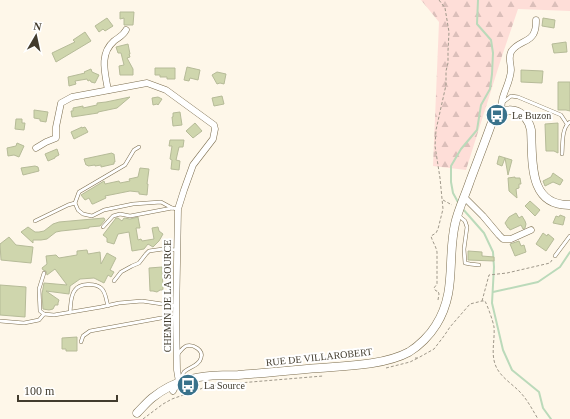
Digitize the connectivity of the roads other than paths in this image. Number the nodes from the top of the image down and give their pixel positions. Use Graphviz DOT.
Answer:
graph roads {
  1 [pos="536,20"];
  2 [pos="126,30"];
  3 [pos="108,90"];
  4 [pos="501,108"];
  5 [pos="568,123"];
  6 [pos="139,147"];
  7 [pos="36,148"];
  8 [pos="562,154"];
  9 [pos="75,204"];
  10 [pos="570,205"];
  11 [pos="461,206"];
  12 [pos="175,208"];
  13 [pos="35,221"];
  14 [pos="103,227"];
  15 [pos="531,230"];
  16 [pos="570,236"];
  17 [pos="178,250"];
  18 [pos="555,256"];
  19 [pos="479,265"];
  20 [pos="44,273"];
  21 [pos="114,281"];
  22 [pos="108,306"];
  23 [pos="176,306"];
  24 [pos="70,312"];
  25 [pos="44,314"];
  26 [pos="176,317"];
  27 [pos="0,321"];
  28 [pos="81,342"];
  29 [pos="177,356"];
  30 [pos="239,374"];
  31 [pos="179,382"];
  32 [pos="173,391"];
  33 [pos="140,416"];
  34 [pos="130,419"];
  1 -- 4 [label="street"];
  2 -- 3 [label="street"];
  3 -- 7 [label="street"];
  3 -- 12 [label="street, CHEMIN DE LA SOURCE"];
  4 -- 5 [label="lane"];
  4 -- 10 [label="main road"];
  4 -- 11 [label="main road, RUE DE VILLAROBERT"];
  5 -- 8 [label="lane"];
  6 -- 9 [label="lane"];
  9 -- 12 [label="lane"];
  9 -- 13 [label="lane"];
  11 -- 15 [label="street"];
  11 -- 19 [label="lane"];
  11 -- 30 [label="main road, RUE DE VILLAROBERT"];
  12 -- 14 [label="lane"];
  12 -- 17 [label="street, CHEMIN DE LA SOURCE"];
  16 -- 18 [label="lane"];
  17 -- 21 [label="lane"];
  17 -- 23 [label="street, CHEMIN DE LA SOURCE"];
  20 -- 25 [label="lane"];
  22 -- 23 [label="lane"];
  22 -- 24 [label="lane"];
  22 -- 24 [label="lane"];
  23 -- 26 [label="street, CHEMIN DE LA SOURCE"];
  24 -- 25 [label="lane"];
  25 -- 27 [label="lane"];
  26 -- 28 [label="lane"];
  26 -- 29 [label="street, CHEMIN DE LA SOURCE"];
  29 -- 31 [label="street, CHEMIN DE LA SOURCE"];
  29 -- 31 [label="lane"];
  30 -- 31 [label="main road, RUE DE VILLAROBERT"];
  30 -- 32 [label="main road, RUE DE VILLAROBERT"];
  31 -- 32 [label="street"];
  31 -- 33 [label="main road, RUE DE VILLAROBERT"];
  32 -- 33 [label="main road, RUE DE VILLAROBERT"];
  33 -- 34 [label="main road, RUE DE VILLAROBERT"];
}
